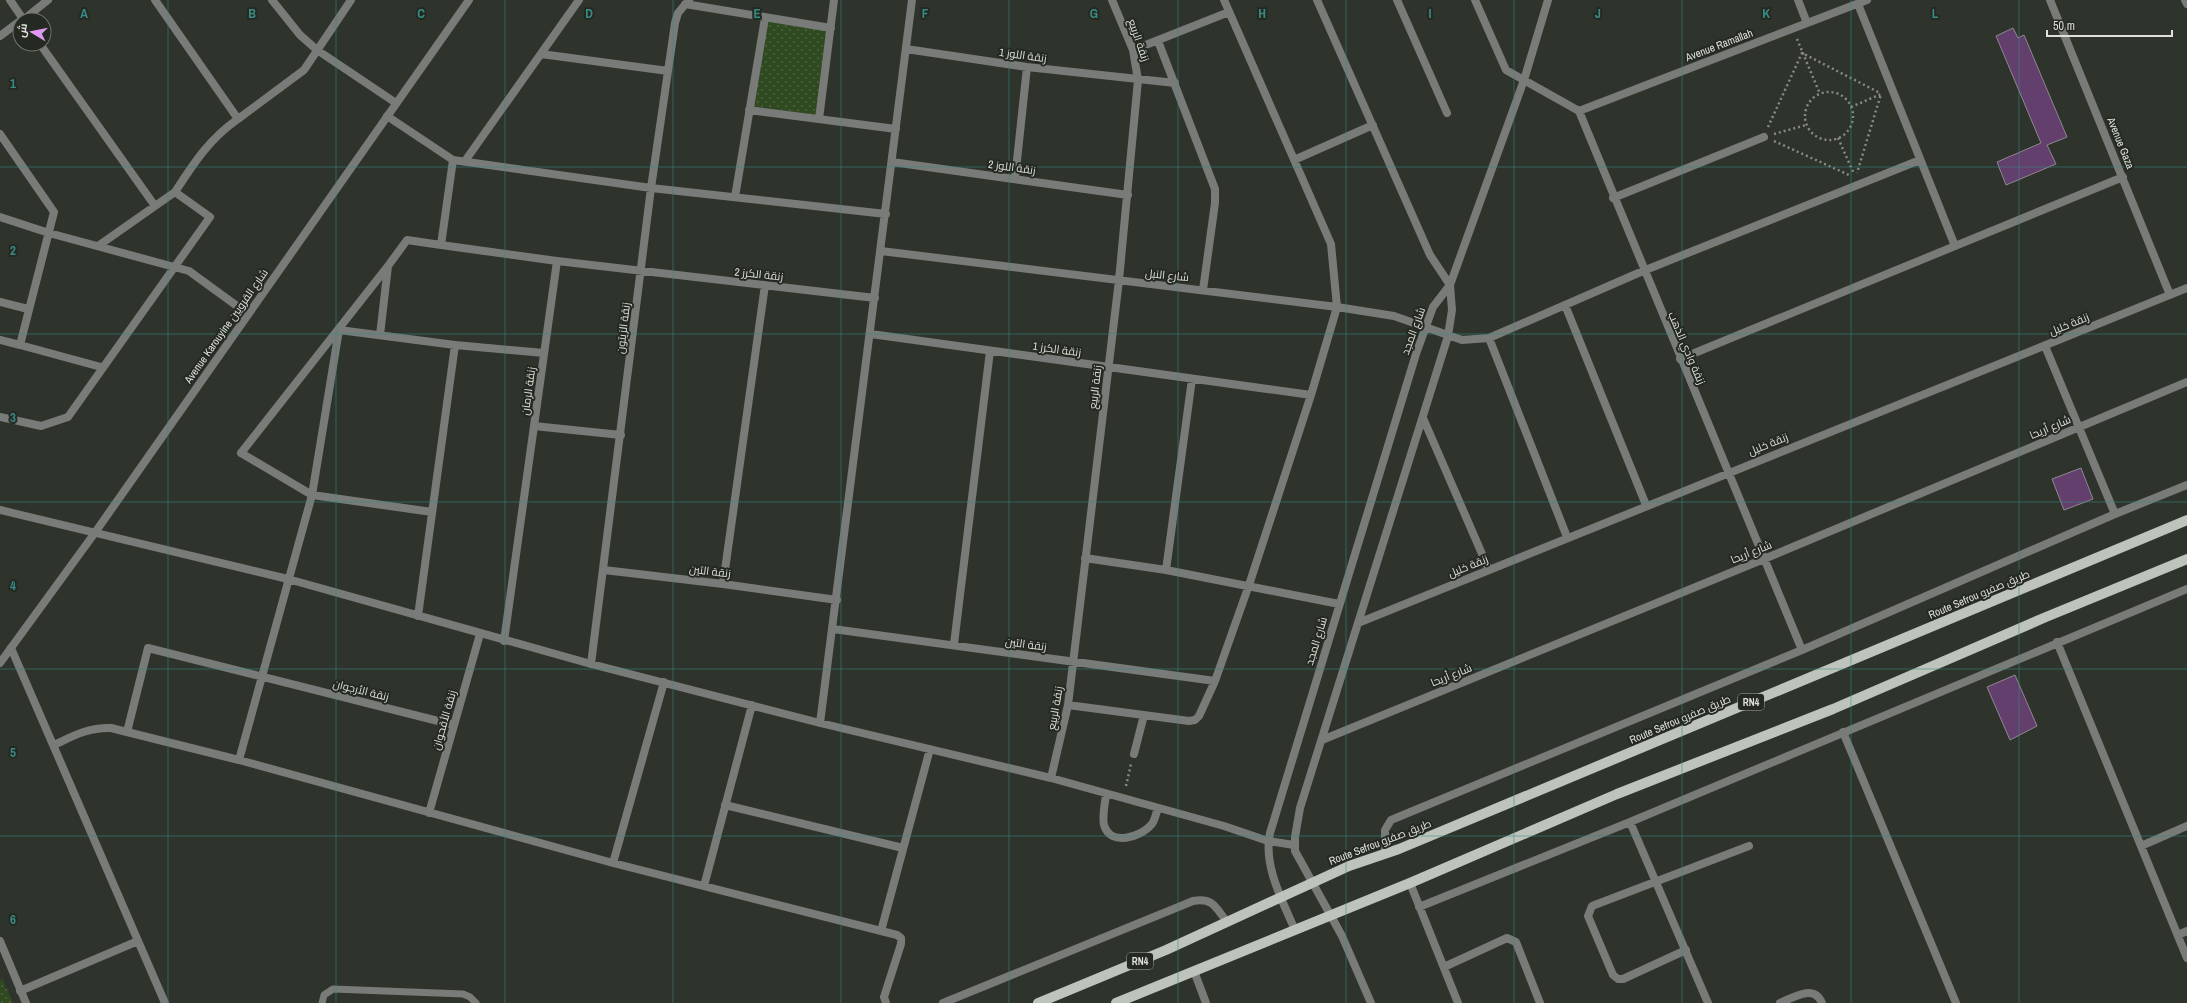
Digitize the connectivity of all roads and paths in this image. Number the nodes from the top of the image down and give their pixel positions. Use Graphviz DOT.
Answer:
graph roads {
  1 [pos="10,0"];
  2 [pos="48,0"];
  3 [pos="156,0"];
  4 [pos="272,0"];
  5 [pos="351,0"];
  6 [pos="469,0"];
  7 [pos="579,0"];
  8 [pos="834,0"];
  9 [pos="912,0"];
  10 [pos="1112,0"];
  11 [pos="1224,0"];
  12 [pos="1317,0"];
  13 [pos="1397,0"];
  14 [pos="1475,0"];
  15 [pos="1548,0"];
  16 [pos="1798,0"];
  17 [pos="1867,0"];
  18 [pos="2050,0"];
  19 [pos="2185,0"];
  20 [pos="687,2"];
  21 [pos="1858,4"];
  22 [pos="2187,4"];
  23 [pos="17,12"];
  24 [pos="32,12"];
  25 [pos="1229,12"];
  26 [pos="764,18"];
  27 [pos="1807,23"];
  28 [pos="12,27"];
  29 [pos="831,28"];
  30 [pos="1793,28"];
  31 [pos="0,36"];
  32 [pos="1158,41"];
  33 [pos="906,49"];
  34 [pos="317,50"];
  35 [pos="1133,50"];
  36 [pos="46,52"];
  37 [pos="1802,53"];
  38 [pos="541,54"];
  39 [pos="1028,67"];
  40 [pos="668,71"];
  41 [pos="1138,80"];
  42 [pos="1524,80"];
  43 [pos="1175,83"];
  44 [pos="1891,88"];
  45 [pos="1820,94"];
  46 [pos="1881,94"];
  47 [pos="396,103"];
  48 [pos="1851,107"];
  49 [pos="749,110"];
  50 [pos="1578,111"];
  51 [pos="1447,113"];
  52 [pos="387,116"];
  53 [pos="238,119"];
  54 [pos="819,119"];
  55 [pos="1806,125"];
  56 [pos="1373,126"];
  57 [pos="896,129"];
  58 [pos="0,134"];
  59 [pos="1764,137"];
  60 [pos="1838,138"];
  61 [pos="453,160"];
  62 [pos="1294,160"];
  63 [pos="1920,160"];
  64 [pos="465,161"];
  65 [pos="892,162"];
  66 [pos="1855,177"];
  67 [pos="2123,177"];
  68 [pos="1015,179"];
  69 [pos="651,188"];
  70 [pos="174,192"];
  71 [pos="1128,195"];
  72 [pos="735,197"];
  73 [pos="1613,198"];
  74 [pos="155,206"];
  75 [pos="886,214"];
  76 [pos="0,217"];
  77 [pos="49,233"];
  78 [pos="441,245"];
  79 [pos="98,246"];
  80 [pos="1955,246"];
  81 [pos="881,251"];
  82 [pos="557,261"];
  83 [pos="174,266"];
  84 [pos="388,266"];
  85 [pos="1643,271"];
  86 [pos="641,272"];
  87 [pos="1119,280"];
  88 [pos="765,285"];
  89 [pos="1450,285"];
  90 [pos="2187,288"];
  91 [pos="1203,290"];
  92 [pos="2170,295"];
  93 [pos="875,298"];
  94 [pos="0,302"];
  95 [pos="1565,305"];
  96 [pos="1337,307"];
  97 [pos="28,309"];
  98 [pos="248,314"];
  99 [pos="1425,328"];
  100 [pos="339,330"];
  101 [pos="871,334"];
  102 [pos="380,335"];
  103 [pos="1448,336"];
  104 [pos="1488,338"];
  105 [pos="0,340"];
  106 [pos="20,345"];
  107 [pos="455,345"];
  108 [pos="2045,346"];
  109 [pos="990,351"];
  110 [pos="544,353"];
  111 [pos="1680,359"];
  112 [pos="102,367"];
  113 [pos="1108,368"];
  114 [pos="1192,379"];
  115 [pos="2187,382"];
  116 [pos="1311,395"];
  117 [pos="0,417"];
  118 [pos="1423,418"];
  119 [pos="534,426"];
  120 [pos="2079,426"];
  121 [pos="621,435"];
  122 [pos="1728,473"];
  123 [pos="2187,486"];
  124 [pos="312,495"];
  125 [pos="1646,505"];
  126 [pos="0,510"];
  127 [pos="432,512"];
  128 [pos="2115,514"];
  129 [pos="2187,520"];
  130 [pos="94,534"];
  131 [pos="1567,537"];
  132 [pos="1085,558"];
  133 [pos="1764,559"];
  134 [pos="2187,559"];
  135 [pos="604,570"];
  136 [pos="1166,570"];
  137 [pos="1489,570"];
  138 [pos="288,579"];
  139 [pos="723,584"];
  140 [pos="1249,585"];
  141 [pos="2187,589"];
  142 [pos="837,600"];
  143 [pos="1339,604"];
  144 [pos="418,616"];
  145 [pos="1358,623"];
  146 [pos="833,629"];
  147 [pos="480,634"];
  148 [pos="504,641"];
  149 [pos="2057,642"];
  150 [pos="954,644"];
  151 [pos="11,648"];
  152 [pos="1802,650"];
  153 [pos="1072,662"];
  154 [pos="0,663"];
  155 [pos="591,664"];
  156 [pos="262,676"];
  157 [pos="1215,681"];
  158 [pos="664,682"];
  159 [pos="1068,705"];
  160 [pos="752,706"];
  161 [pos="1144,715"];
  162 [pos="820,723"];
  163 [pos="454,725"];
  164 [pos="127,732"];
  165 [pos="1843,732"];
  166 [pos="1322,740"];
  167 [pos="54,745"];
  168 [pos="930,749"];
  169 [pos="1134,754"];
  170 [pos="239,760"];
  171 [pos="1051,778"];
  172 [pos="1106,794"];
  173 [pos="1123,799"];
  174 [pos="725,805"];
  175 [pos="1158,808"];
  176 [pos="429,813"];
  177 [pos="1630,822"];
  178 [pos="2187,826"];
  179 [pos="1268,841"];
  180 [pos="1294,845"];
  181 [pos="1749,846"];
  182 [pos="2141,846"];
  183 [pos="903,848"];
  184 [pos="1385,854"];
  185 [pos="613,863"];
  186 [pos="1313,881"];
  187 [pos="1656,881"];
  188 [pos="1410,883"];
  189 [pos="704,886"];
  190 [pos="1280,897"];
  191 [pos="1419,907"];
  192 [pos="1331,914"];
  193 [pos="1227,922"];
  194 [pos="1295,930"];
  195 [pos="881,931"];
  196 [pos="2187,931"];
  197 [pos="2178,935"];
  198 [pos="0,941"];
  199 [pos="138,941"];
  200 [pos="1686,950"];
  201 [pos="2187,958"];
  202 [pos="1444,967"];
  203 [pos="1194,971"];
  204 [pos="20,991"];
  205 [pos="26,1003"];
  206 [pos="165,1003"];
  207 [pos="322,1003"];
  208 [pos="476,1003"];
  209 [pos="886,1003"];
  210 [pos="943,1003"];
  211 [pos="1038,1003"];
  212 [pos="1116,1003"];
  213 [pos="1206,1003"];
  214 [pos="1371,1003"];
  215 [pos="1458,1003"];
  216 [pos="1540,1003"];
  217 [pos="1708,1003"];
  218 [pos="1780,1003"];
  219 [pos="1822,1003"];
  220 [pos="1956,1003"];
  1 -- 23 [label="street"];
  2 -- 24 [label="street"];
  3 -- 53 [label="street"];
  4 -- 34 [label="street"];
  5 -- 34 [label="street"];
  6 -- 47 [label="street, Avenue Karouyine شارع القرويين"];
  7 -- 38 [label="street"];
  8 -- 29 [label="street"];
  9 -- 33 [label="street"];
  10 -- 35 [label="street, زنقة الربيع"];
  11 -- 25 [label="street"];
  12 -- 56 [label="street"];
  13 -- 51 [label="street"];
  14 -- 42 [label="street"];
  15 -- 42 [label="street"];
  16 -- 27 [label="street"];
  17 -- 21 [label="street, Avenue Ramallah"];
  18 -- 67 [label="street, Avenue Gaza"];
  19 -- 22 [label="street"];
  20 -- 26 [label="street"];
  20 -- 40 [label="street, زنقة الزيتون"];
  21 -- 27 [label="street, Avenue Ramallah"];
  21 -- 44 [label="street"];
  25 -- 32 [label="street"];
  25 -- 62 [label="street"];
  26 -- 29 [label="street"];
  26 -- 49 [label="street"];
  27 -- 30 [label="street, Avenue Ramallah"];
  28 -- 31 [label="street"];
  29 -- 54 [label="street"];
  30 -- 37 [label="path"];
  30 -- 50 [label="street, Avenue Ramallah"];
  32 -- 35 [label="street"];
  32 -- 43 [label="street"];
  33 -- 39 [label="street, زنقة اللوز 1"];
  33 -- 57 [label="street"];
  34 -- 47 [label="street"];
  34 -- 53 [label="street"];
  35 -- 41 [label="street, زنقة الربيع"];
  36 -- 74 [label="street"];
  37 -- 45 [label="path"];
  37 -- 46 [label="path"];
  37 -- 59 [label="path"];
  38 -- 40 [label="street"];
  38 -- 64 [label="street"];
  39 -- 41 [label="street, زنقة اللوز 1"];
  39 -- 68 [label="street"];
  40 -- 69 [label="street, زنقة الزيتون"];
  41 -- 43 [label="street, زنقة اللوز 1"];
  41 -- 71 [label="street, زنقة الربيع"];
  42 -- 50 [label="street"];
  42 -- 89 [label="street"];
  43 -- 91 [label="street"];
  44 -- 46 [label="path"];
  44 -- 63 [label="street"];
  45 -- 48 [label="path"];
  45 -- 55 [label="path"];
  46 -- 48 [label="path"];
  46 -- 66 [label="path"];
  47 -- 52 [label="street, Avenue Karouyine شارع القرويين"];
  48 -- 60 [label="path"];
  49 -- 54 [label="street"];
  49 -- 72 [label="street"];
  50 -- 73 [label="street, زنقة وادي الذهب"];
  52 -- 61 [label="street"];
  52 -- 98 [label="street, Avenue Karouyine شارع القرويين"];
  53 -- 70 [label="street"];
  54 -- 57 [label="street"];
  55 -- 59 [label="path"];
  55 -- 60 [label="path"];
  56 -- 62 [label="street"];
  56 -- 89 [label="street"];
  57 -- 65 [label="street"];
  58 -- 77 [label="street"];
  59 -- 66 [label="path"];
  59 -- 73 [label="street"];
  60 -- 66 [label="path"];
  61 -- 64 [label="street"];
  61 -- 78 [label="street"];
  62 -- 96 [label="street"];
  63 -- 80 [label="street"];
  63 -- 85 [label="street, شارع النبل"];
  64 -- 69 [label="street"];
  65 -- 68 [label="street, زنقة اللوز 2"];
  65 -- 75 [label="street"];
  67 -- 80 [label="street"];
  67 -- 92 [label="street, Avenue Gaza"];
  68 -- 71 [label="street, زنقة اللوز 2"];
  69 -- 72 [label="street"];
  69 -- 86 [label="street, زنقة الزيتون"];
  70 -- 74 [label="street"];
  70 -- 83 [label="street"];
  71 -- 87 [label="street, زنقة الربيع"];
  72 -- 75 [label="street"];
  73 -- 85 [label="street, زنقة وادي الذهب"];
  74 -- 79 [label="street"];
  75 -- 81 [label="street"];
  76 -- 77 [label="street"];
  77 -- 79 [label="street"];
  77 -- 97 [label="street"];
  78 -- 82 [label="street"];
  78 -- 84 [label="street"];
  79 -- 83 [label="street"];
  80 -- 111 [label="street"];
  81 -- 87 [label="street, شارع النبل"];
  81 -- 93 [label="street"];
  82 -- 86 [label="street, زنقة الكرز 2"];
  82 -- 110 [label="street, زنقة الرمان"];
  83 -- 98 [label="street"];
  83 -- 112 [label="street"];
  84 -- 100 [label="street"];
  84 -- 102 [label="street"];
  85 -- 95 [label="street, شارع النبل"];
  85 -- 111 [label="street, زنقة وادي الذهب"];
  86 -- 88 [label="street, زنقة الكرز 2"];
  86 -- 121 [label="street, زنقة الزيتون"];
  87 -- 91 [label="street, شارع النبل"];
  87 -- 113 [label="street, زنقة الربيع"];
  88 -- 93 [label="street, زنقة الكرز 2"];
  88 -- 139 [label="street"];
  89 -- 99 [label="street, شارع المجد"];
  89 -- 103 [label="street"];
  90 -- 92 [label="street, زنقة خليل"];
  91 -- 96 [label="street, شارع النبل"];
  92 -- 108 [label="street, زنقة خليل"];
  93 -- 101 [label="street"];
  94 -- 97 [label="street"];
  95 -- 104 [label="street, شارع النبل"];
  95 -- 125 [label="street"];
  96 -- 99 [label="street, شارع النبل"];
  96 -- 116 [label="street"];
  97 -- 106 [label="street"];
  98 -- 130 [label="street, Avenue Karouyine شارع القرويين"];
  99 -- 103 [label="street, شارع النبل"];
  99 -- 143 [label="street, شارع المجد"];
  100 -- 102 [label="street"];
  100 -- 124 [label="street"];
  100 -- 124 [label="street"];
  101 -- 109 [label="street, زنقة الكرز 1"];
  101 -- 142 [label="street"];
  102 -- 107 [label="street"];
  103 -- 104 [label="street, شارع النبل"];
  103 -- 118 [label="street"];
  104 -- 131 [label="street"];
  105 -- 106 [label="street"];
  106 -- 112 [label="street"];
  107 -- 110 [label="street"];
  107 -- 127 [label="street"];
  108 -- 120 [label="street"];
  108 -- 122 [label="street, زنقة خليل"];
  109 -- 113 [label="street, زنقة الكرز 1"];
  109 -- 150 [label="street"];
  110 -- 119 [label="street, زنقة الرمان"];
  111 -- 122 [label="street, زنقة وادي الذهب"];
  112 -- 117 [label="street"];
  113 -- 114 [label="street, زنقة الكرز 1"];
  113 -- 132 [label="street, زنقة الربيع"];
  114 -- 116 [label="street, زنقة الكرز 1"];
  114 -- 136 [label="street"];
  115 -- 120 [label="street, شارع أريحا"];
  116 -- 140 [label="street"];
  118 -- 137 [label="street"];
  118 -- 145 [label="street"];
  119 -- 121 [label="street"];
  119 -- 148 [label="street, زنقة الرمان"];
  120 -- 128 [label="street"];
  120 -- 133 [label="street, شارع أريحا"];
  121 -- 135 [label="street, زنقة الزيتون"];
  122 -- 125 [label="street, زنقة خليل"];
  122 -- 133 [label="street, زنقة وادي الذهب"];
  123 -- 128 [label="street"];
  124 -- 127 [label="street"];
  124 -- 138 [label="street"];
  125 -- 131 [label="street, زنقة خليل"];
  126 -- 130 [label="street"];
  127 -- 144 [label="street"];
  128 -- 152 [label="street"];
  129 -- 184 [label="main road, Route Sefrou طريق صفرو / RN4"];
  130 -- 138 [label="street"];
  130 -- 151 [label="street, Avenue Karouyine شارع القرويين"];
  131 -- 137 [label="street, زنقة خليل"];
  132 -- 136 [label="street"];
  132 -- 153 [label="street, زنقة الربيع"];
  133 -- 152 [label="street, زنقة وادي الذهب"];
  133 -- 166 [label="street, شارع أريحا"];
  134 -- 188 [label="main road"];
  135 -- 139 [label="street, زنقة التين"];
  135 -- 155 [label="street, زنقة الزيتون"];
  136 -- 140 [label="street"];
  137 -- 145 [label="street, زنقة خليل"];
  138 -- 144 [label="street"];
  138 -- 156 [label="street"];
  139 -- 142 [label="street, زنقة التين"];
  140 -- 143 [label="street"];
  140 -- 157 [label="street"];
  141 -- 149 [label="street"];
  142 -- 146 [label="street"];
  143 -- 179 [label="street, شارع المجد"];
  144 -- 147 [label="street"];
  145 -- 166 [label="street"];
  146 -- 150 [label="street, زنقة التين"];
  146 -- 162 [label="street"];
  147 -- 148 [label="street"];
  147 -- 163 [label="street, زنقة الأقحوان"];
  148 -- 155 [label="street"];
  149 -- 165 [label="street"];
  149 -- 182 [label="street"];
  150 -- 153 [label="street, زنقة التين"];
  151 -- 154 [label="street, Avenue Karouyine شارع القرويين"];
  151 -- 167 [label="street"];
  152 -- 184 [label="street"];
  153 -- 157 [label="street, زنقة التين"];
  153 -- 159 [label="street, زنقة الربيع"];
  155 -- 158 [label="street"];
  156 -- 163 [label="street, زنقة الأرجوان"];
  156 -- 164 [label="street, زنقة الأرجوان"];
  156 -- 170 [label="street"];
  157 -- 161 [label="street"];
  158 -- 160 [label="street"];
  158 -- 185 [label="street"];
  159 -- 161 [label="street"];
  159 -- 171 [label="street, زنقة الربيع"];
  160 -- 162 [label="street"];
  160 -- 174 [label="street"];
  161 -- 169 [label="street"];
  162 -- 168 [label="street"];
  163 -- 176 [label="street, زنقة الأقحوان"];
  164 -- 167 [label="street"];
  164 -- 170 [label="street"];
  165 -- 177 [label="street"];
  165 -- 220 [label="street"];
  166 -- 180 [label="street"];
  167 -- 199 [label="street"];
  168 -- 171 [label="street"];
  168 -- 183 [label="street"];
  169 -- 173 [label="path"];
  170 -- 176 [label="street"];
  171 -- 172 [label="street"];
  172 -- 173 [label="street"];
  172 -- 175 [label="street"];
  173 -- 175 [label="street"];
  174 -- 183 [label="street"];
  174 -- 189 [label="street"];
  175 -- 179 [label="street"];
  176 -- 185 [label="street"];
  177 -- 187 [label="street"];
  177 -- 191 [label="street"];
  178 -- 182 [label="street"];
  179 -- 180 [label="street"];
  179 -- 190 [label="street, شارع المجد"];
  180 -- 186 [label="street"];
  181 -- 187 [label="street"];
  182 -- 197 [label="street"];
  183 -- 195 [label="street"];
  184 -- 186 [label="main road, Route Sefrou طريق صفرو / RN4"];
  185 -- 189 [label="street"];
  186 -- 190 [label="main road, RN4"];
  186 -- 192 [label="street"];
  187 -- 200 [label="street"];
  187 -- 200 [label="street"];
  188 -- 191 [label="street"];
  188 -- 192 [label="main road"];
  189 -- 195 [label="street"];
  190 -- 193 [label="main road, RN4"];
  190 -- 194 [label="street, شارع المجد"];
  191 -- 202 [label="street"];
  192 -- 194 [label="main road"];
  192 -- 214 [label="street"];
  193 -- 210 [label="street"];
  193 -- 211 [label="main road, RN4"];
  194 -- 203 [label="main road"];
  195 -- 209 [label="street"];
  196 -- 197 [label="street"];
  197 -- 201 [label="street"];
  198 -- 204 [label="street"];
  199 -- 204 [label="street"];
  199 -- 206 [label="street"];
  200 -- 217 [label="street"];
  202 -- 215 [label="street"];
  202 -- 216 [label="street"];
  203 -- 212 [label="main road"];
  203 -- 213 [label="street"];
  204 -- 205 [label="street"];
  207 -- 208 [label="lane"];
  218 -- 219 [label="street"];
}
